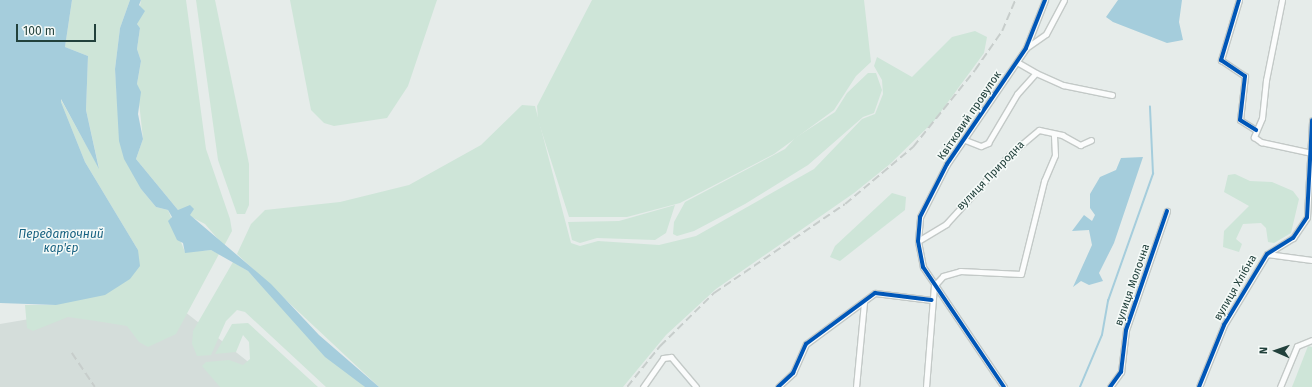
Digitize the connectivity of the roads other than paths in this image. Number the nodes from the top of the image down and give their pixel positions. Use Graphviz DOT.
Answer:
graph roads {
  1 [pos="1045,0"];
  2 [pos="1064,0"];
  3 [pos="1239,0"];
  4 [pos="1282,0"];
  5 [pos="1026,48"];
  6 [pos="1017,62"];
  7 [pos="1036,74"];
  8 [pos="1112,95"];
  9 [pos="1312,120"];
  10 [pos="1256,130"];
  11 [pos="1054,134"];
  12 [pos="965,140"];
  13 [pos="1091,140"];
  14 [pos="1312,153"];
  15 [pos="1311,185"];
  16 [pos="1167,211"];
  17 [pos="918,241"];
  18 [pos="1267,254"];
  19 [pos="1312,260"];
  20 [pos="934,286"];
  21 [pos="932,300"];
  22 [pos="864,302"];
  23 [pos="1312,340"];
  24 [pos="643,387"];
  25 [pos="696,387"];
  26 [pos="778,387"];
  27 [pos="856,387"];
  28 [pos="926,387"];
  29 [pos="1004,387"];
  30 [pos="1110,387"];
  31 [pos="1199,387"];
  32 [pos="1280,387"];
  1 -- 5 [label="street, Квітковий провулок"];
  2 -- 5 [label="street"];
  3 -- 10 [label="street"];
  4 -- 10 [label="street"];
  5 -- 6 [label="street, Квітковий провулок"];
  6 -- 7 [label="street"];
  6 -- 12 [label="street, Квітковий провулок"];
  7 -- 8 [label="street"];
  7 -- 12 [label="street"];
  9 -- 14 [label="street, вулиця Хлібна"];
  10 -- 14 [label="street"];
  11 -- 13 [label="street, вулиця Природна"];
  11 -- 17 [label="street, вулиця Природна"];
  11 -- 20 [label="street"];
  12 -- 17 [label="street, Квітковий провулок"];
  14 -- 15 [label="street, вулиця Хлібна"];
  15 -- 18 [label="street, вулиця Хлібна"];
  16 -- 30 [label="street, вулиця Молочна"];
  17 -- 20 [label="street, Квітковий провулок"];
  18 -- 19 [label="street, вулиця Хлібна"];
  18 -- 31 [label="street, вулиця Хлібна"];
  20 -- 21 [label="street"];
  20 -- 29 [label="street, Квітковий провулок"];
  21 -- 22 [label="street"];
  21 -- 28 [label="street"];
  22 -- 26 [label="street"];
  22 -- 27 [label="street"];
  23 -- 32 [label="street"];
  24 -- 25 [label="street"];
}
